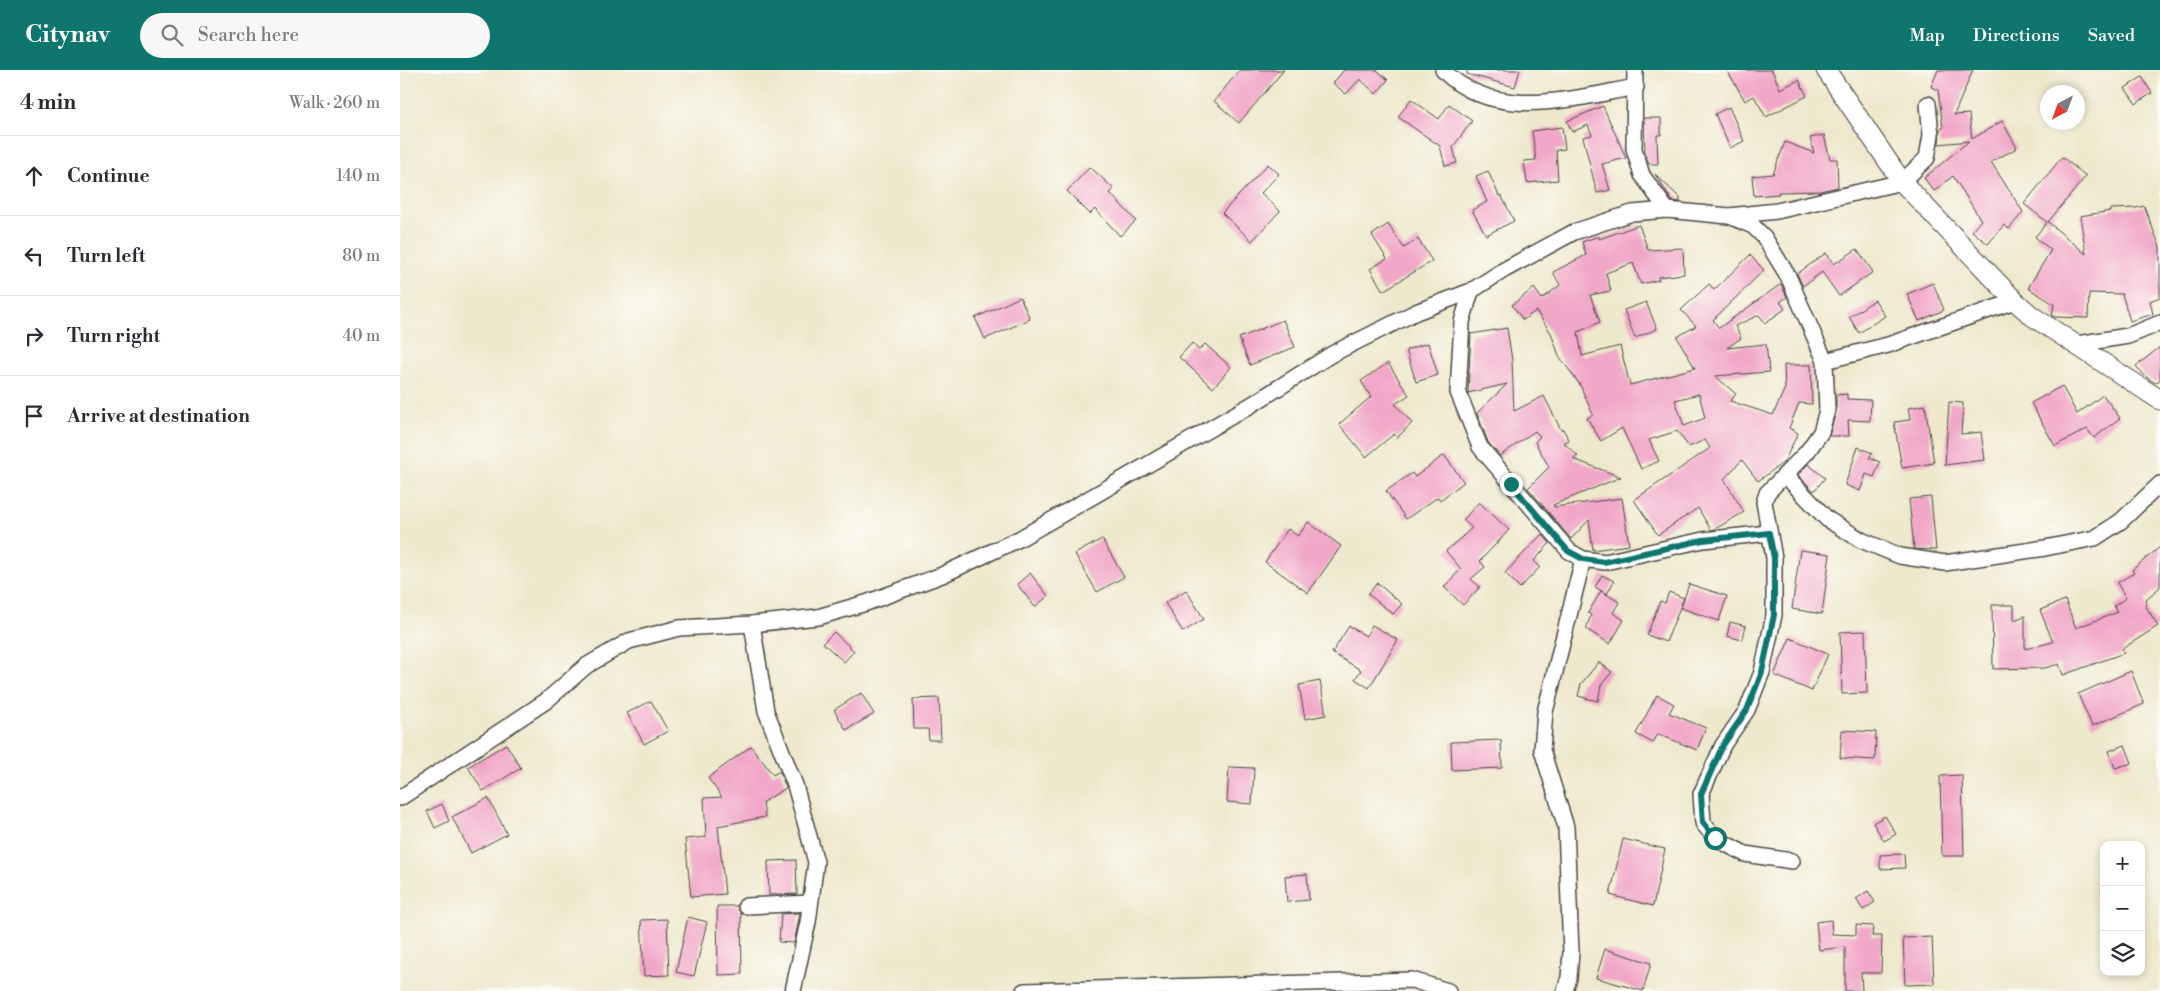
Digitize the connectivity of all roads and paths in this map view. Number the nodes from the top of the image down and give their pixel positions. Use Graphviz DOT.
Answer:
graph roads {
  1 [pos="1443,70"];
  2 [pos="1635,70"];
  3 [pos="1826,70"];
  4 [pos="1636,87"];
  5 [pos="1928,104"];
  6 [pos="1902,182"];
  7 [pos="1667,210"];
  8 [pos="1729,216"];
  9 [pos="1471,291"];
  10 [pos="2015,301"];
  11 [pos="2160,323"];
  12 [pos="2077,344"];
  13 [pos="1825,361"];
  14 [pos="2160,400"];
  15 [pos="1785,475"];
  16 [pos="2160,484"];
  17 [pos="1769,533"];
  18 [pos="1583,559"];
  19 [pos="752,624"];
  20 [pos="400,798"];
  21 [pos="1792,862"];
  22 [pos="810,903"];
  23 [pos="746,906"];
  24 [pos="793,991"];
  25 [pos="1024,991"];
  26 [pos="1448,991"];
  27 [pos="1565,991"];
  1 -- 4 [label="street"];
  2 -- 4 [label="street"];
  3 -- 6 [label="street"];
  4 -- 7 [label="street"];
  5 -- 6 [label="street"];
  6 -- 8 [label="street"];
  6 -- 10 [label="street"];
  7 -- 8 [label="street"];
  7 -- 9 [label="street"];
  8 -- 13 [label="street"];
  9 -- 18 [label="street"];
  9 -- 19 [label="street"];
  10 -- 12 [label="street"];
  10 -- 13 [label="street"];
  11 -- 12 [label="street"];
  12 -- 14 [label="street"];
  13 -- 15 [label="street"];
  15 -- 16 [label="street"];
  15 -- 17 [label="street"];
  17 -- 18 [label="street"];
  17 -- 21 [label="street"];
  18 -- 27 [label="street"];
  19 -- 20 [label="street"];
  19 -- 22 [label="street"];
  22 -- 23 [label="street"];
  22 -- 24 [label="street"];
  25 -- 26 [label="street"];
}
